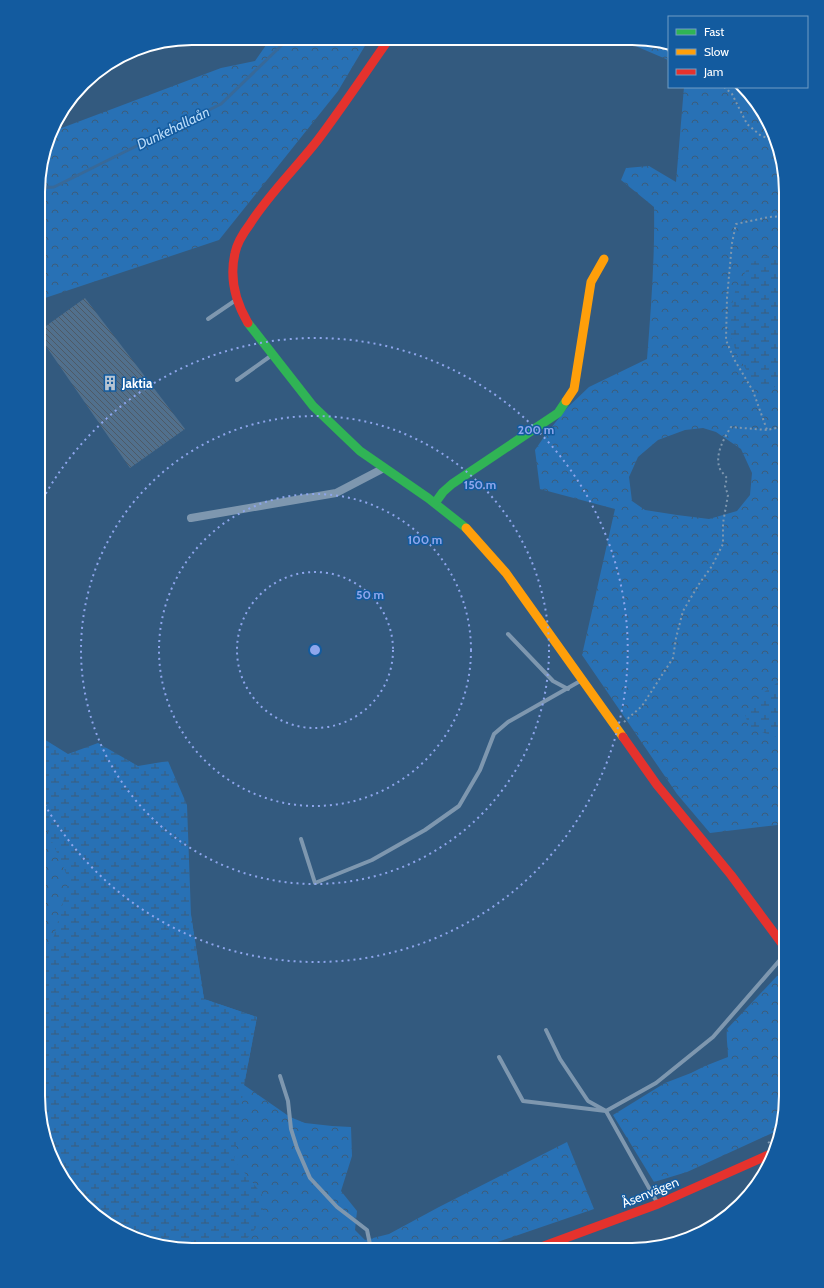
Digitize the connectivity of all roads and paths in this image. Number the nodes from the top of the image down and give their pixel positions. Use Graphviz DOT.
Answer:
graph roads {
  1 [pos="385,45"];
  2 [pos="725,88"];
  3 [pos="769,139"];
  4 [pos="779,216"];
  5 [pos="604,259"];
  6 [pos="236,300"];
  7 [pos="208,319"];
  8 [pos="272,355"];
  9 [pos="237,380"];
  10 [pos="779,427"];
  11 [pos="766,430"];
  12 [pos="384,468"];
  13 [pos="435,503"];
  14 [pos="191,518"];
  15 [pos="508,634"];
  16 [pos="583,680"];
  17 [pos="568,689"];
  18 [pos="617,729"];
  19 [pos="301,839"];
  20 [pos="779,940"];
  21 [pos="779,961"];
  22 [pos="546,1030"];
  23 [pos="499,1057"];
  24 [pos="280,1076"];
  25 [pos="606,1111"];
  26 [pos="766,1156"];
  27 [pos="658,1204"];
  28 [pos="370,1243"];
  29 [pos="552,1243"];
  1 -- 6 [label="street"];
  2 -- 3 [label="path"];
  4 -- 11 [label="path"];
  5 -- 13 [label="street"];
  6 -- 7 [label="lane"];
  6 -- 8 [label="street"];
  8 -- 9 [label="lane"];
  8 -- 12 [label="street"];
  10 -- 11 [label="path"];
  11 -- 18 [label="path"];
  12 -- 13 [label="street"];
  12 -- 14 [label="street"];
  13 -- 16 [label="street"];
  15 -- 17 [label="lane"];
  16 -- 17 [label="lane"];
  16 -- 18 [label="street"];
  17 -- 19 [label="lane"];
  18 -- 20 [label="street"];
  21 -- 25 [label="lane"];
  22 -- 25 [label="lane"];
  23 -- 25 [label="lane"];
  24 -- 28 [label="lane"];
  25 -- 27 [label="lane"];
  26 -- 27 [label="street, Åsenvägen"];
  27 -- 29 [label="street, Åsenvägen"];
}
